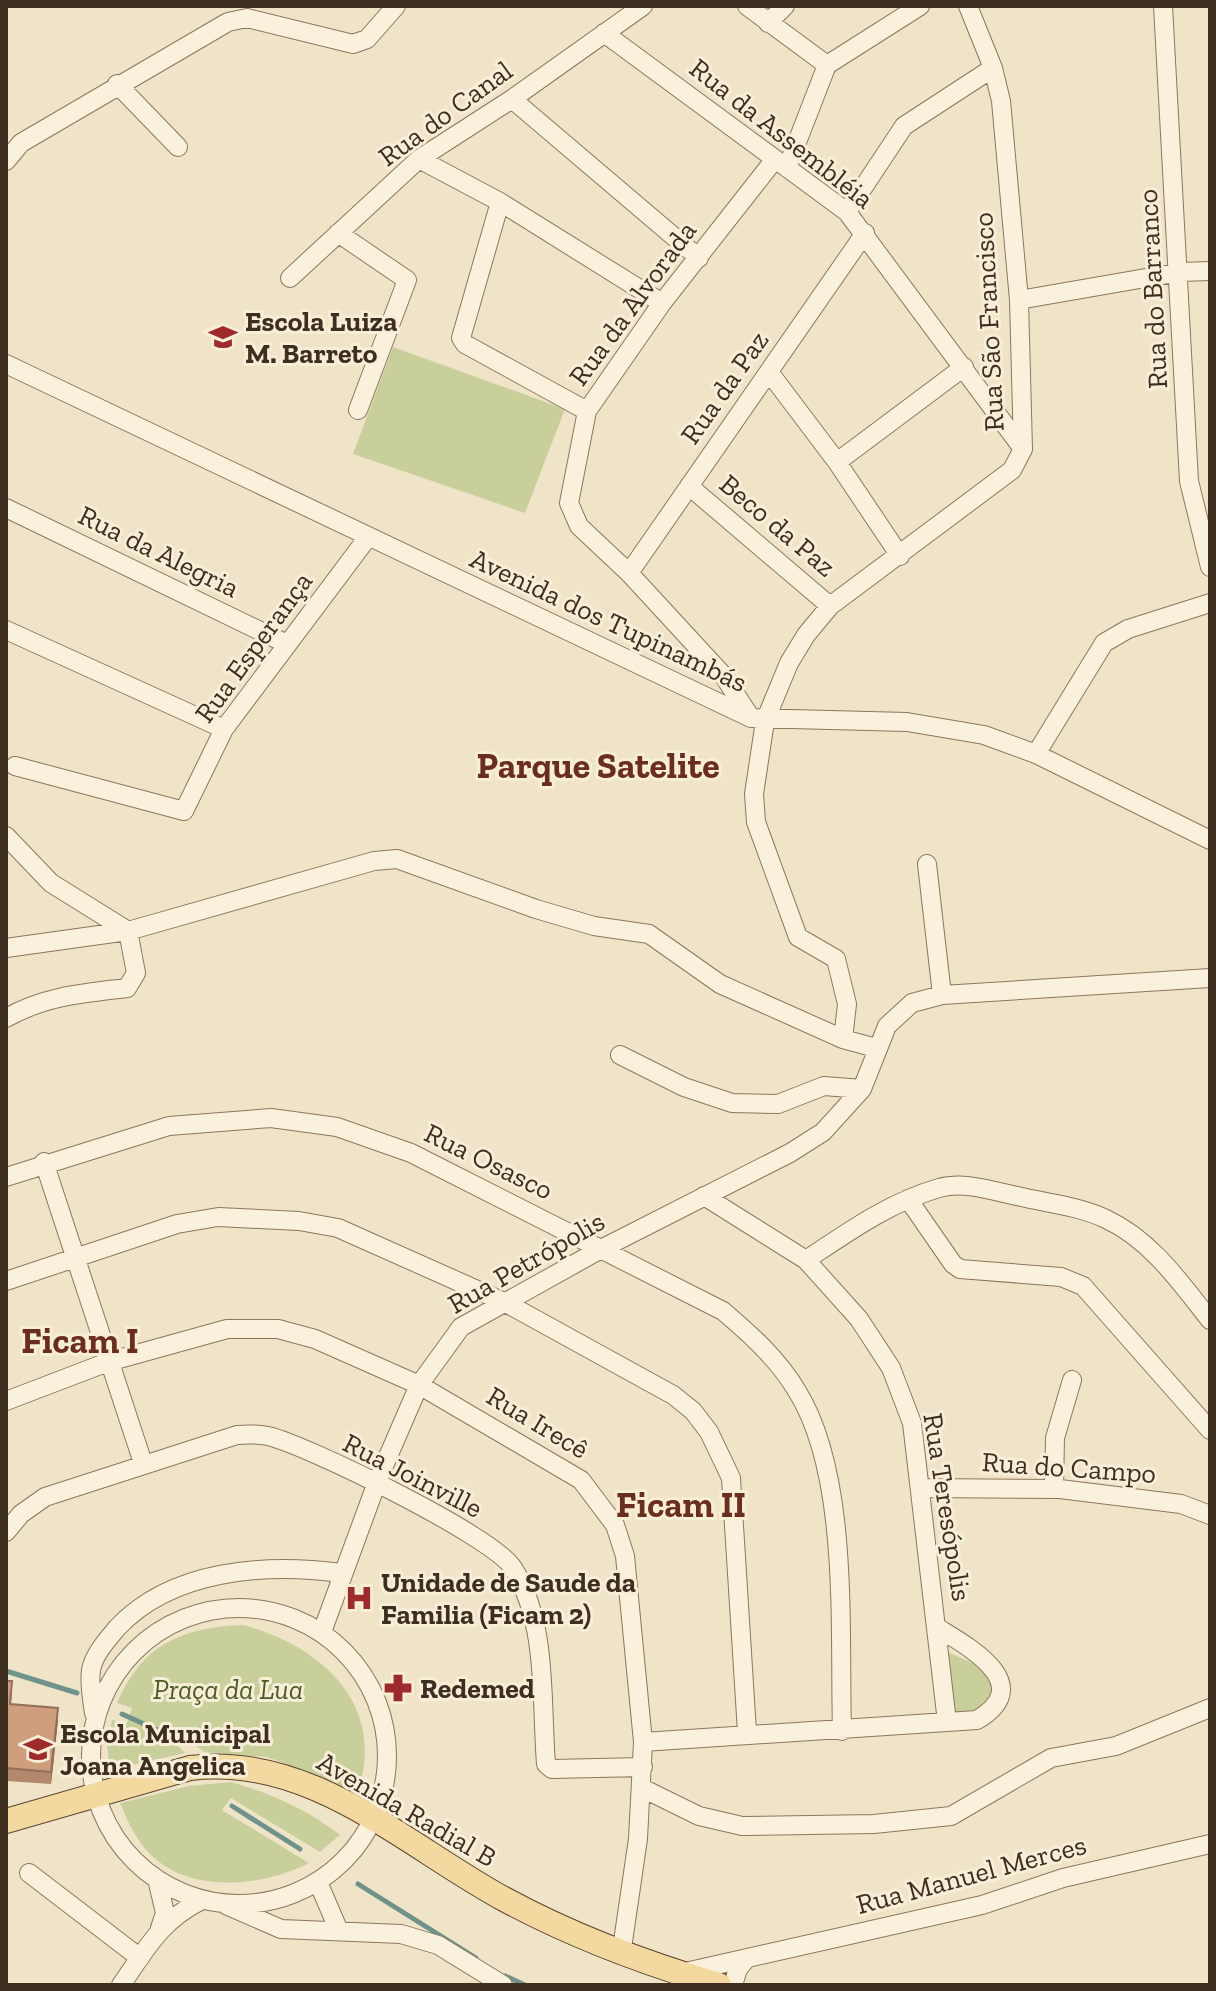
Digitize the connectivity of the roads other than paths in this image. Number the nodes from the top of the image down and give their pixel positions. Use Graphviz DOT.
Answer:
graph roads {
  1 [pos="396,6"];
  2 [pos="643,6"];
  3 [pos="747,6"];
  4 [pos="785,6"];
  5 [pos="920,6"];
  6 [pos="968,6"];
  7 [pos="1163,6"];
  8 [pos="768,23"];
  9 [pos="604,33"];
  10 [pos="827,65"];
  11 [pos="993,68"];
  12 [pos="117,84"];
  13 [pos="512,99"];
  14 [pos="178,147"];
  15 [pos="419,159"];
  16 [pos="6,161"];
  17 [pos="781,163"];
  18 [pos="500,202"];
  19 [pos="847,212"];
  20 [pos="338,233"];
  21 [pos="865,233"];
  22 [pos="699,258"];
  23 [pos="1210,271"];
  24 [pos="1180,272"];
  25 [pos="290,278"];
  26 [pos="1019,300"];
  27 [pos="662,303"];
  28 [pos="6,364"];
  29 [pos="964,367"];
  30 [pos="769,372"];
  31 [pos="358,410"];
  32 [pos="587,411"];
  33 [pos="1023,449"];
  34 [pos="837,462"];
  35 [pos="689,486"];
  36 [pos="6,508"];
  37 [pos="368,537"];
  38 [pos="900,556"];
  39 [pos="1210,567"];
  40 [pos="629,573"];
  41 [pos="1210,603"];
  42 [pos="830,606"];
  43 [pos="6,630"];
  44 [pos="287,644"];
  45 [pos="723,675"];
  46 [pos="721,704"];
  47 [pos="758,719"];
  48 [pos="224,729"];
  49 [pos="1036,754"];
  50 [pos="15,766"];
  51 [pos="6,836"];
  52 [pos="1210,840"];
  53 [pos="927,864"];
  54 [pos="128,931"];
  55 [pos="6,948"];
  56 [pos="1210,978"];
  57 [pos="942,995"];
  58 [pos="6,1018"];
  59 [pos="843,1039"];
  60 [pos="876,1048"];
  61 [pos="620,1055"];
  62 [pos="862,1089"];
  63 [pos="44,1162"];
  64 [pos="6,1177"];
  65 [pos="704,1196"];
  66 [pos="908,1199"];
  67 [pos="603,1248"];
  68 [pos="74,1256"];
  69 [pos="806,1260"];
  70 [pos="6,1281"];
  71 [pos="504,1302"];
  72 [pos="1210,1320"];
  73 [pos="108,1362"];
  74 [pos="1072,1380"];
  75 [pos="419,1385"];
  76 [pos="6,1401"];
  77 [pos="1210,1430"];
  78 [pos="143,1463"];
  79 [pos="377,1482"];
  80 [pos="922,1488"];
  81 [pos="1054,1488"];
  82 [pos="1210,1515"];
  83 [pos="6,1532"];
  84 [pos="341,1573"];
  85 [pos="132,1613"];
  86 [pos="938,1628"];
  87 [pos="322,1632"];
  88 [pos="151,1636"];
  89 [pos="1210,1708"];
  90 [pos="95,1719"];
  91 [pos="947,1722"];
  92 [pos="842,1731"];
  93 [pos="747,1732"];
  94 [pos="643,1742"];
  95 [pos="643,1767"];
  96 [pos="642,1788"];
  97 [pos="95,1795"];
  98 [pos="374,1820"];
  99 [pos="6,1821"];
  100 [pos="1210,1844"];
  101 [pos="29,1873"];
  102 [pos="157,1879"];
  103 [pos="318,1882"];
  104 [pos="202,1900"];
  105 [pos="224,1904"];
  106 [pos="160,1928"];
  107 [pos="339,1931"];
  108 [pos="621,1955"];
  109 [pos="140,1958"];
  110 [pos="747,1958"];
  111 [pos="680,1973"];
  112 [pos="123,1984"];
  113 [pos="501,1985"];
  114 [pos="719,1985"];
  115 [pos="733,1985"];
  1 -- 12 [label="street"];
  2 -- 9 [label="street, Rua do Canal"];
  3 -- 8 [label="street"];
  4 -- 8 [label="street"];
  5 -- 10 [label="street"];
  6 -- 11 [label="street, Rua São Francisco"];
  7 -- 24 [label="street, Rua do Barranco"];
  8 -- 10 [label="street"];
  9 -- 13 [label="street, Rua do Canal"];
  9 -- 17 [label="street, Rua da Assembléia"];
  10 -- 17 [label="street, Rua da Alvorada"];
  11 -- 19 [label="street"];
  11 -- 26 [label="street, Rua São Francisco"];
  12 -- 14 [label="street"];
  12 -- 16 [label="street"];
  13 -- 15 [label="street, Rua do Canal"];
  13 -- 22 [label="street"];
  15 -- 18 [label="street"];
  15 -- 20 [label="street, Rua do Canal"];
  17 -- 19 [label="street, Rua da Assembléia"];
  17 -- 22 [label="street, Rua da Alvorada"];
  18 -- 27 [label="street"];
  18 -- 32 [label="street"];
  19 -- 21 [label="street, Rua da Assembléia"];
  20 -- 25 [label="street, Rua do Canal"];
  20 -- 31 [label="street"];
  21 -- 29 [label="street, Rua da Assembléia"];
  21 -- 30 [label="street, Rua da Paz"];
  22 -- 27 [label="street, Rua da Alvorada"];
  23 -- 24 [label="street"];
  24 -- 26 [label="street"];
  24 -- 39 [label="street, Rua do Barranco"];
  26 -- 33 [label="street, Rua São Francisco"];
  27 -- 32 [label="street, Rua da Alvorada"];
  28 -- 37 [label="street, Avenida dos Tupinambás"];
  29 -- 33 [label="street, Rua da Assembléia"];
  29 -- 34 [label="street"];
  30 -- 34 [label="street"];
  30 -- 35 [label="street, Rua da Paz"];
  32 -- 40 [label="street, Rua da Alvorada"];
  33 -- 38 [label="street, Rua São Francisco"];
  34 -- 38 [label="street"];
  35 -- 40 [label="street, Rua da Paz"];
  35 -- 42 [label="street, Beco da Paz"];
  36 -- 44 [label="street, Rua da Alegria"];
  37 -- 44 [label="street, Rua Esperança"];
  37 -- 46 [label="street, Avenida dos Tupinambás"];
  38 -- 42 [label="street, Rua São Francisco"];
  40 -- 45 [label="street, Rua da Alvorada"];
  41 -- 49 [label="street"];
  42 -- 47 [label="street, Rua São Francisco"];
  43 -- 48 [label="street"];
  44 -- 48 [label="street, Rua Esperança"];
  45 -- 46 [label="street"];
  45 -- 47 [label="street, Rua da Alvorada"];
  46 -- 47 [label="street, Avenida dos Tupinambás"];
  47 -- 49 [label="street, Avenida dos Tupinambás"];
  47 -- 59 [label="street"];
  48 -- 50 [label="street, Rua Esperança"];
  49 -- 52 [label="street, Avenida dos Tupinambás"];
  51 -- 54 [label="street"];
  53 -- 57 [label="street"];
  54 -- 55 [label="street"];
  54 -- 58 [label="street"];
  54 -- 59 [label="street"];
  56 -- 57 [label="street, Rua Petrópolis"];
  57 -- 60 [label="street, Rua Petrópolis"];
  59 -- 60 [label="street"];
  60 -- 62 [label="street, Rua Petrópolis"];
  61 -- 62 [label="street"];
  62 -- 65 [label="street, Rua Petrópolis"];
  63 -- 64 [label="street, Rua Osasco"];
  63 -- 67 [label="street, Rua Osasco"];
  63 -- 68 [label="street"];
  65 -- 67 [label="street, Rua Petrópolis"];
  65 -- 69 [label="street, Rua Teresópolis"];
  66 -- 69 [label="street"];
  66 -- 72 [label="street"];
  66 -- 77 [label="street"];
  67 -- 71 [label="street, Rua Petrópolis"];
  67 -- 92 [label="street, Rua Osasco"];
  68 -- 70 [label="street"];
  68 -- 71 [label="street"];
  68 -- 73 [label="street"];
  69 -- 80 [label="street, Rua Teresópolis"];
  71 -- 75 [label="street, Rua Petrópolis"];
  71 -- 93 [label="street"];
  73 -- 75 [label="street, Rua Irecê"];
  73 -- 76 [label="street, Rua Irecê"];
  73 -- 78 [label="street"];
  74 -- 81 [label="street"];
  75 -- 79 [label="street, Rua Petrópolis"];
  75 -- 94 [label="street, Rua Irecê"];
  78 -- 79 [label="street, Rua Joinville"];
  78 -- 83 [label="street, Rua Joinville"];
  79 -- 84 [label="street, Rua Petrópolis"];
  79 -- 95 [label="street, Rua Joinville"];
  80 -- 81 [label="street, Rua do Campo"];
  80 -- 86 [label="street, Rua Teresópolis"];
  81 -- 82 [label="street, Rua do Campo"];
  84 -- 85 [label="street"];
  84 -- 87 [label="street, Rua Petrópolis"];
  85 -- 88 [label="street"];
  85 -- 90 [label="street"];
  86 -- 91 [label="street, Rua Teresópolis"];
  86 -- 91 [label="street, Rua Teresópolis"];
  87 -- 88 [label="street"];
  87 -- 98 [label="street"];
  88 -- 90 [label="street"];
  89 -- 96 [label="street"];
  90 -- 97 [label="street"];
  91 -- 92 [label="street, Rua Teresópolis"];
  92 -- 93 [label="street, Rua Teresópolis"];
  93 -- 94 [label="street, Rua Teresópolis"];
  94 -- 95 [label="street, Rua Irecê"];
  95 -- 96 [label="street, Rua Irecê"];
  96 -- 108 [label="street, Rua Irecê"];
  97 -- 98 [label="main road, Avenida Radial B"];
  97 -- 99 [label="main road, Avenida Radial B"];
  97 -- 102 [label="street"];
  98 -- 103 [label="street"];
  98 -- 108 [label="main road, Avenida Radial B"];
  100 -- 110 [label="street, Rua Manuel Merces"];
  101 -- 109 [label="street"];
  102 -- 104 [label="street"];
  102 -- 106 [label="street"];
  103 -- 105 [label="street"];
  103 -- 107 [label="street"];
  104 -- 105 [label="street"];
  104 -- 106 [label="street"];
  105 -- 107 [label="street"];
  106 -- 109 [label="street"];
  107 -- 113 [label="street"];
  108 -- 111 [label="main road, Avenida Radial B"];
  109 -- 112 [label="street"];
  110 -- 111 [label="street, Rua Manuel Merces"];
  110 -- 115 [label="street"];
  111 -- 114 [label="main road, Avenida Radial B"];
}
